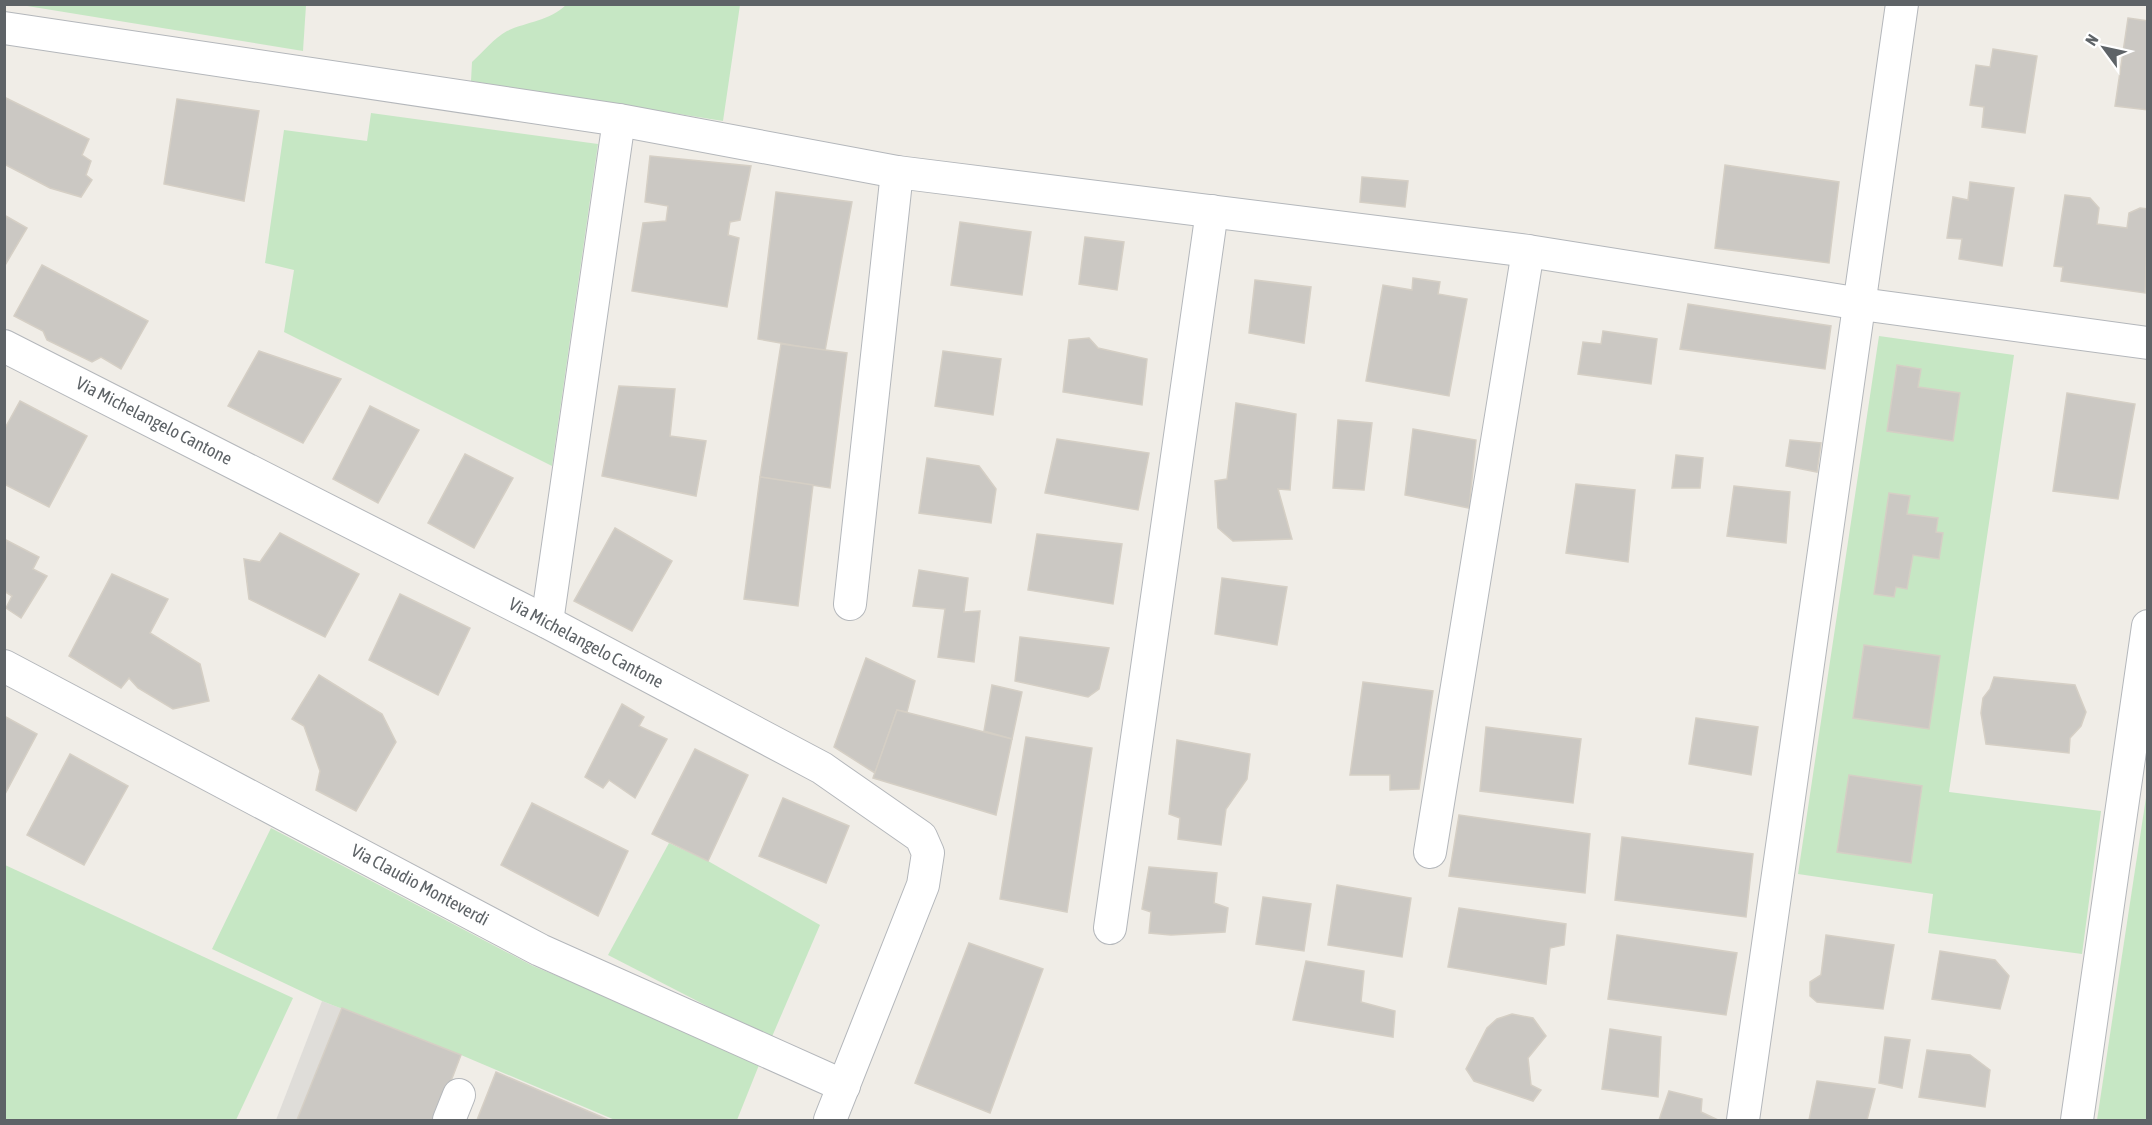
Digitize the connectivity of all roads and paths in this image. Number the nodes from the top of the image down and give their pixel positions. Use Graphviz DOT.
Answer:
graph roads {
  1 [pos="1902,4"];
  2 [pos="4,28"];
  3 [pos="619,120"];
  4 [pos="897,172"];
  5 [pos="1212,211"];
  6 [pos="1528,251"];
  7 [pos="1861,304"];
  8 [pos="2148,343"];
  9 [pos="4,346"];
  10 [pos="850,604"];
  11 [pos="547,622"];
  12 [pos="2148,626"];
  13 [pos="4,666"];
  14 [pos="1430,852"];
  15 [pos="1110,928"];
  16 [pos="844,1086"];
  17 [pos="830,1120"];
  18 [pos="1743,1120"];
  19 [pos="2077,1120"];
  1 -- 7 [label="street"];
  2 -- 3 [label="street"];
  3 -- 4 [label="street"];
  3 -- 11 [label="street"];
  4 -- 5 [label="street"];
  4 -- 10 [label="street"];
  5 -- 6 [label="street"];
  5 -- 15 [label="street"];
  6 -- 7 [label="street"];
  6 -- 14 [label="street"];
  7 -- 8 [label="street"];
  7 -- 18 [label="street"];
  9 -- 11 [label="street, Via Michelangelo Cantone"];
  11 -- 16 [label="street, Via Michelangelo Cantone"];
  12 -- 19 [label="street"];
  13 -- 16 [label="street, Via Claudio Monteverdi"];
  16 -- 17 [label="street, Via Michelangelo Cantone"];
}
